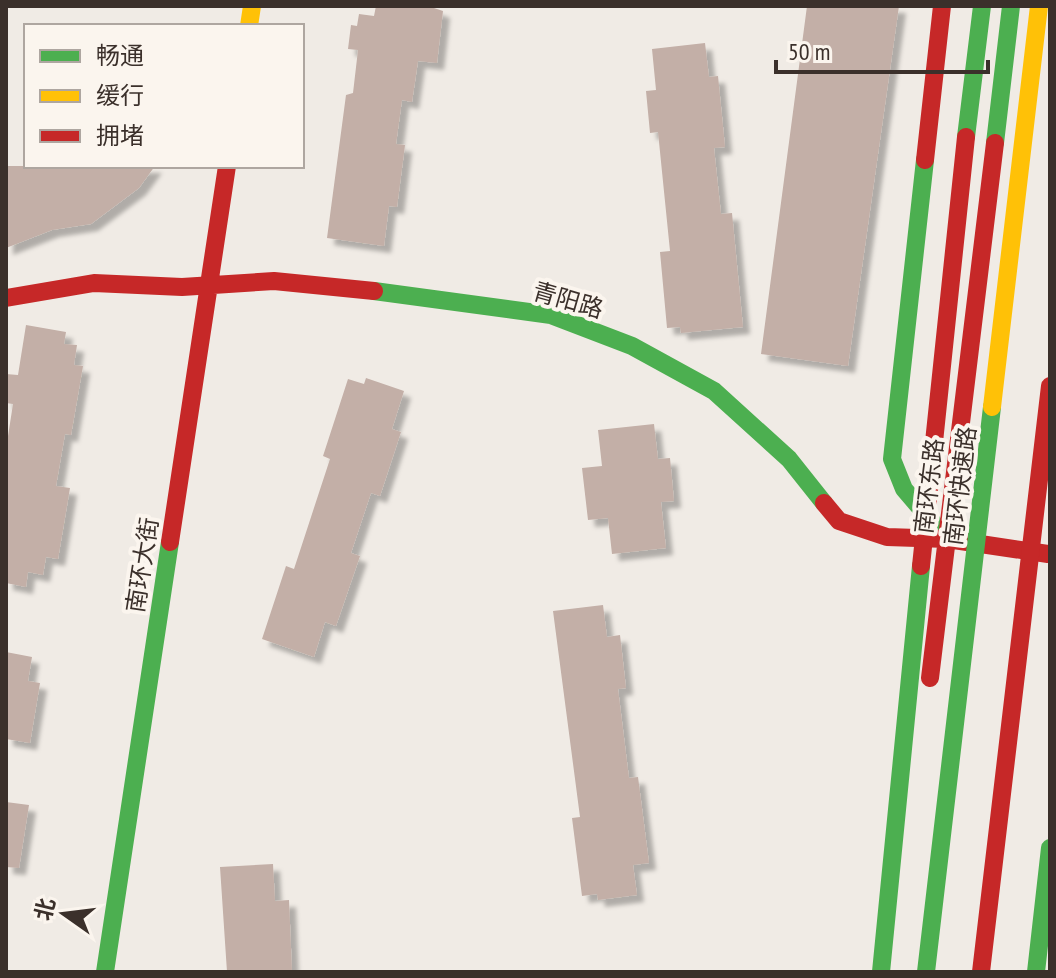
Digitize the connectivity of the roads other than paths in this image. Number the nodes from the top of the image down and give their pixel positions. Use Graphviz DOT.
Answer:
graph roads {
  1 [pos="942,6"];
  2 [pos="982,6"];
  3 [pos="1011,6"];
  4 [pos="1039,6"];
  5 [pos="227,168"];
  6 [pos="209,285"];
  7 [pos="6,298"];
  8 [pos="1050,386"];
  9 [pos="1050,534"];
  10 [pos="947,539"];
  11 [pos="1048,554"];
  12 [pos="1050,848"];
  13 [pos="105,972"];
  14 [pos="881,972"];
  15 [pos="893,972"];
  16 [pos="926,972"];
  17 [pos="981,972"];
  18 [pos="998,972"];
  19 [pos="1036,972"];
  1 -- 10 [label="main road"];
  2 -- 14 [label="main road, bridge"];
  3 -- 10 [label="main road, 南环东路"];
  4 -- 16 [label="main road, 南环快速路, bridge"];
  5 -- 6 [label="main road, 南环大街"];
  6 -- 7 [label="main road, 青阳路"];
  6 -- 10 [label="main road, 青阳路"];
  6 -- 13 [label="main road, 南环大街"];
  8 -- 17 [label="main road, bridge"];
  9 -- 11 [label="main road"];
  10 -- 11 [label="main road, 青阳路"];
  10 -- 15 [label="main road, 南环东路"];
  11 -- 18 [label="main road"];
  12 -- 19 [label="main road"];
}
